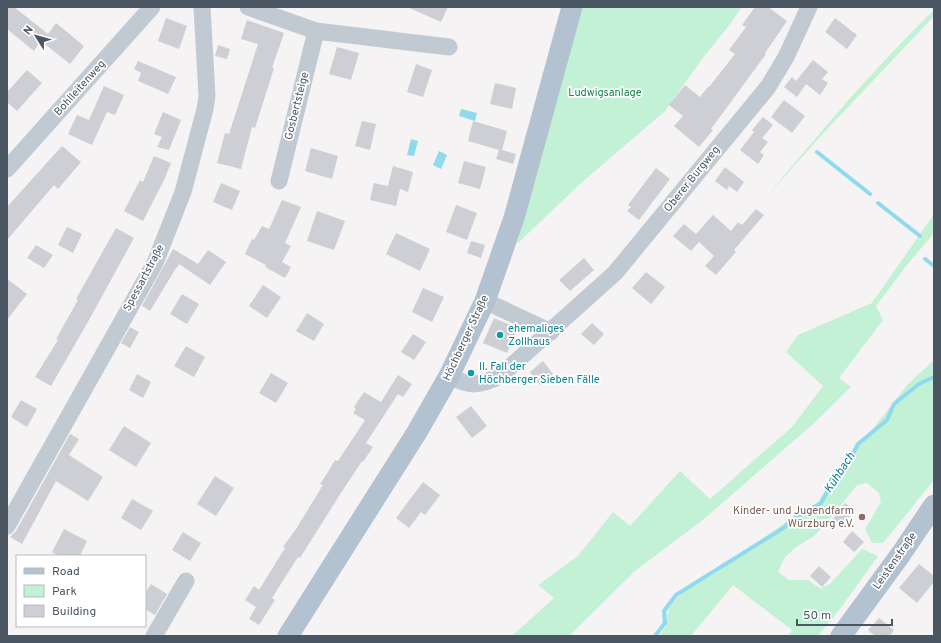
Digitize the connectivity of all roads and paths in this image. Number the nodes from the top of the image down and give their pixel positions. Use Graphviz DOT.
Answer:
graph roads {
  1 [pos="152,7"];
  2 [pos="202,7"];
  3 [pos="248,7"];
  4 [pos="572,7"];
  5 [pos="809,7"];
  6 [pos="316,31"];
  7 [pos="449,47"];
  8 [pos="7,169"];
  9 [pos="279,181"];
  10 [pos="484,300"];
  11 [pos="550,332"];
  12 [pos="449,376"];
  13 [pos="934,505"];
  14 [pos="7,526"];
  15 [pos="186,581"];
  16 [pos="154,636"];
  17 [pos="288,636"];
  18 [pos="841,636"];
  1 -- 8 [label="street, Bohlleitenweg"];
  2 -- 14 [label="street, Spessartstraße"];
  3 -- 6 [label="street"];
  4 -- 10 [label="main road, Höchberger Straße"];
  5 -- 11 [label="street, Oberer Burgweg"];
  6 -- 7 [label="street"];
  6 -- 9 [label="street, Gosbertsteige"];
  10 -- 11 [label="street"];
  10 -- 12 [label="main road, Höchberger Straße"];
  11 -- 12 [label="street, Oberer Burgweg"];
  12 -- 17 [label="main road, Höchberger Straße"];
  13 -- 18 [label="main road, Leistenstraße"];
  15 -- 16 [label="street"];
}
